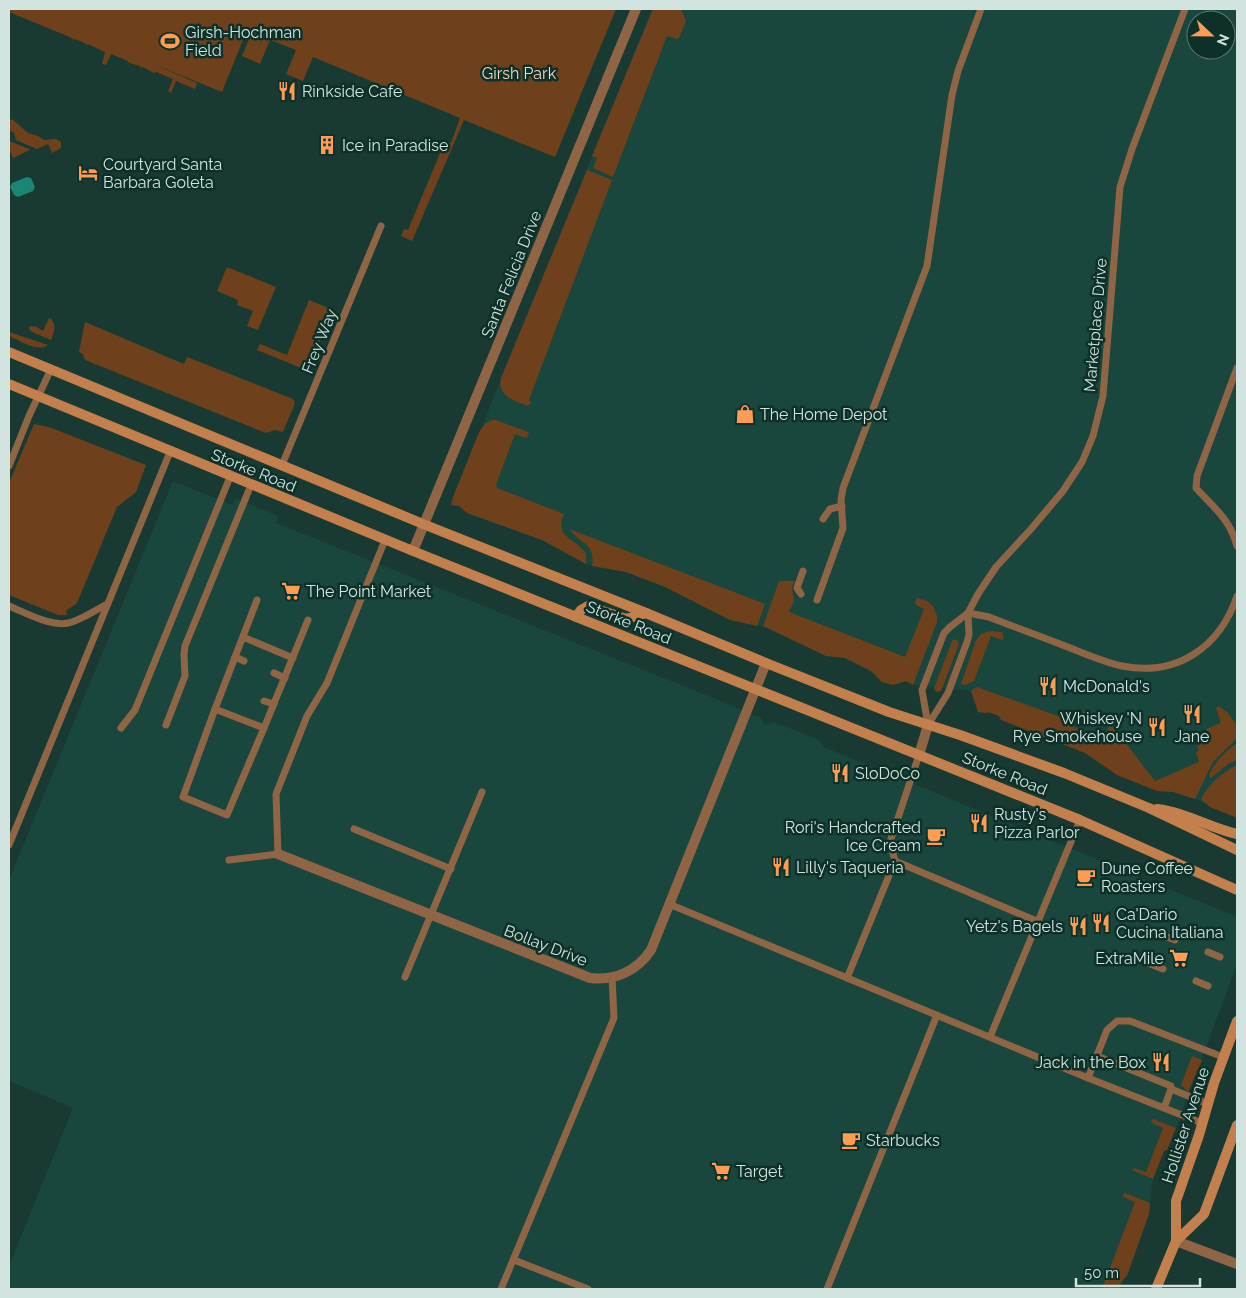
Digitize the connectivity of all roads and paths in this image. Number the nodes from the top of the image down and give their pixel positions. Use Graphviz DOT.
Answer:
graph roads {
  1 [pos="636,9"];
  2 [pos="981,9"];
  3 [pos="1185,9"];
  4 [pos="381,226"];
  5 [pos="9,352"];
  6 [pos="1237,368"];
  7 [pos="51,369"];
  8 [pos="9,384"];
  9 [pos="38,397"];
  10 [pos="170,452"];
  11 [pos="282,465"];
  12 [pos="9,466"];
  13 [pos="230,477"];
  14 [pos="250,485"];
  15 [pos="842,506"];
  16 [pos="823,519"];
  17 [pos="423,524"];
  18 [pos="385,540"];
  19 [pos="1237,546"];
  20 [pos="413,551"];
  21 [pos="803,571"];
  22 [pos="801,594"];
  23 [pos="1237,596"];
  24 [pos="257,600"];
  25 [pos="817,600"];
  26 [pos="107,604"];
  27 [pos="9,606"];
  28 [pos="646,613"];
  29 [pos="968,613"];
  30 [pos="576,617"];
  31 [pos="308,620"];
  32 [pos="243,637"];
  33 [pos="235,657"];
  34 [pos="293,658"];
  35 [pos="244,661"];
  36 [pos="766,664"];
  37 [pos="274,674"];
  38 [pos="285,678"];
  39 [pos="224,685"];
  40 [pos="232,689"];
  41 [pos="755,689"];
  42 [pos="264,700"];
  43 [pos="274,704"];
  44 [pos="215,708"];
  45 [pos="1085,715"];
  46 [pos="1105,722"];
  47 [pos="166,724"];
  48 [pos="928,724"];
  49 [pos="121,728"];
  50 [pos="264,728"];
  51 [pos="919,755"];
  52 [pos="482,792"];
  53 [pos="1149,808"];
  54 [pos="1080,820"];
  55 [pos="354,830"];
  56 [pos="1237,834"];
  57 [pos="9,845"];
  58 [pos="1237,850"];
  59 [pos="278,854"];
  60 [pos="229,860"];
  61 [pos="895,861"];
  62 [pos="450,869"];
  63 [pos="1237,890"];
  64 [pos="669,904"];
  65 [pos="431,916"];
  66 [pos="1039,922"];
  67 [pos="1159,934"];
  68 [pos="1175,940"];
  69 [pos="1208,952"];
  70 [pos="1220,957"];
  71 [pos="1148,964"];
  72 [pos="1163,969"];
  73 [pos="612,977"];
  74 [pos="405,978"];
  75 [pos="847,978"];
  76 [pos="1196,982"];
  77 [pos="1208,986"];
  78 [pos="937,1015"];
  79 [pos="1237,1021"];
  80 [pos="990,1037"];
  81 [pos="1097,1056"];
  82 [pos="1223,1057"];
  83 [pos="1088,1078"];
  84 [pos="1171,1089"];
  85 [pos="1208,1104"];
  86 [pos="1164,1108"];
  87 [pos="1202,1123"];
  88 [pos="1237,1125"];
  89 [pos="1176,1242"];
  90 [pos="514,1260"];
  91 [pos="1237,1264"];
  92 [pos="501,1289"];
  93 [pos="588,1289"];
  94 [pos="827,1289"];
  95 [pos="1156,1289"];
  1 -- 17 [label="street, Santa Felicia Drive"];
  2 -- 15 [label="lane"];
  3 -- 29 [label="lane, Marketplace Drive"];
  4 -- 11 [label="lane, Frey Way"];
  5 -- 7 [label="main road, Storke Road"];
  6 -- 19 [label="lane"];
  7 -- 9 [label="lane"];
  7 -- 11 [label="main road, Storke Road"];
  8 -- 9 [label="main road, Storke Road"];
  9 -- 10 [label="main road, Storke Road"];
  9 -- 12 [label="lane"];
  10 -- 13 [label="main road, Storke Road"];
  10 -- 26 [label="lane"];
  11 -- 17 [label="main road, Storke Road"];
  13 -- 14 [label="main road, Storke Road"];
  13 -- 49 [label="lane"];
  14 -- 18 [label="main road, Storke Road"];
  14 -- 47 [label="lane"];
  15 -- 16 [label="lane"];
  15 -- 25 [label="lane"];
  17 -- 20 [label="street, Santa Felicia Drive"];
  17 -- 28 [label="main road, Storke Road"];
  18 -- 20 [label="main road, Storke Road"];
  18 -- 59 [label="lane"];
  20 -- 30 [label="main road, Storke Road"];
  21 -- 22 [label="lane"];
  23 -- 29 [label="lane"];
  24 -- 32 [label="lane"];
  26 -- 27 [label="lane"];
  26 -- 57 [label="lane"];
  28 -- 30 [label="main road"];
  28 -- 36 [label="main road, Storke Road"];
  29 -- 48 [label="lane, Marketplace Drive"];
  29 -- 48 [label="lane, Marketplace Drive"];
  30 -- 41 [label="main road, Storke Road"];
  31 -- 34 [label="lane"];
  32 -- 33 [label="lane"];
  32 -- 34 [label="lane"];
  33 -- 35 [label="lane"];
  33 -- 39 [label="lane"];
  34 -- 38 [label="lane"];
  36 -- 41 [label="street, Bollay Drive"];
  36 -- 48 [label="main road, Storke Road"];
  37 -- 38 [label="lane"];
  38 -- 43 [label="lane"];
  39 -- 40 [label="lane"];
  39 -- 44 [label="lane"];
  41 -- 51 [label="main road, Storke Road"];
  41 -- 64 [label="street, Bollay Drive"];
  42 -- 43 [label="lane"];
  43 -- 50 [label="lane"];
  44 -- 50 [label="lane"];
  44 -- 50 [label="lane"];
  45 -- 46 [label="lane"];
  48 -- 51 [label="street"];
  48 -- 53 [label="main road, Storke Road"];
  51 -- 54 [label="main road, Storke Road"];
  51 -- 61 [label="lane"];
  52 -- 62 [label="lane"];
  53 -- 56 [label="main road"];
  53 -- 58 [label="main road, Storke Road"];
  54 -- 63 [label="main road, Storke Road"];
  54 -- 66 [label="lane"];
  55 -- 62 [label="lane"];
  59 -- 60 [label="lane"];
  59 -- 65 [label="street, Bollay Drive"];
  61 -- 66 [label="lane"];
  61 -- 75 [label="lane"];
  62 -- 65 [label="lane"];
  64 -- 73 [label="street, Bollay Drive"];
  64 -- 75 [label="lane"];
  65 -- 73 [label="street, Bollay Drive"];
  65 -- 74 [label="lane"];
  66 -- 80 [label="lane"];
  67 -- 68 [label="lane"];
  69 -- 70 [label="lane"];
  71 -- 72 [label="lane"];
  73 -- 90 [label="lane"];
  75 -- 78 [label="lane"];
  76 -- 77 [label="lane"];
  78 -- 80 [label="lane"];
  78 -- 94 [label="lane"];
  79 -- 82 [label="main road, Hollister Avenue"];
  80 -- 83 [label="lane"];
  81 -- 82 [label="lane"];
  81 -- 83 [label="lane"];
  81 -- 84 [label="lane"];
  82 -- 85 [label="main road, Hollister Avenue"];
  83 -- 86 [label="lane"];
  84 -- 85 [label="lane"];
  84 -- 86 [label="lane"];
  85 -- 87 [label="main road, Hollister Avenue"];
  86 -- 87 [label="lane"];
  87 -- 89 [label="main road, Hollister Avenue"];
  88 -- 89 [label="main road, Hollister Avenue"];
  89 -- 91 [label="street"];
  89 -- 95 [label="main road, Hollister Avenue"];
  90 -- 92 [label="lane"];
  90 -- 93 [label="lane"];
}
